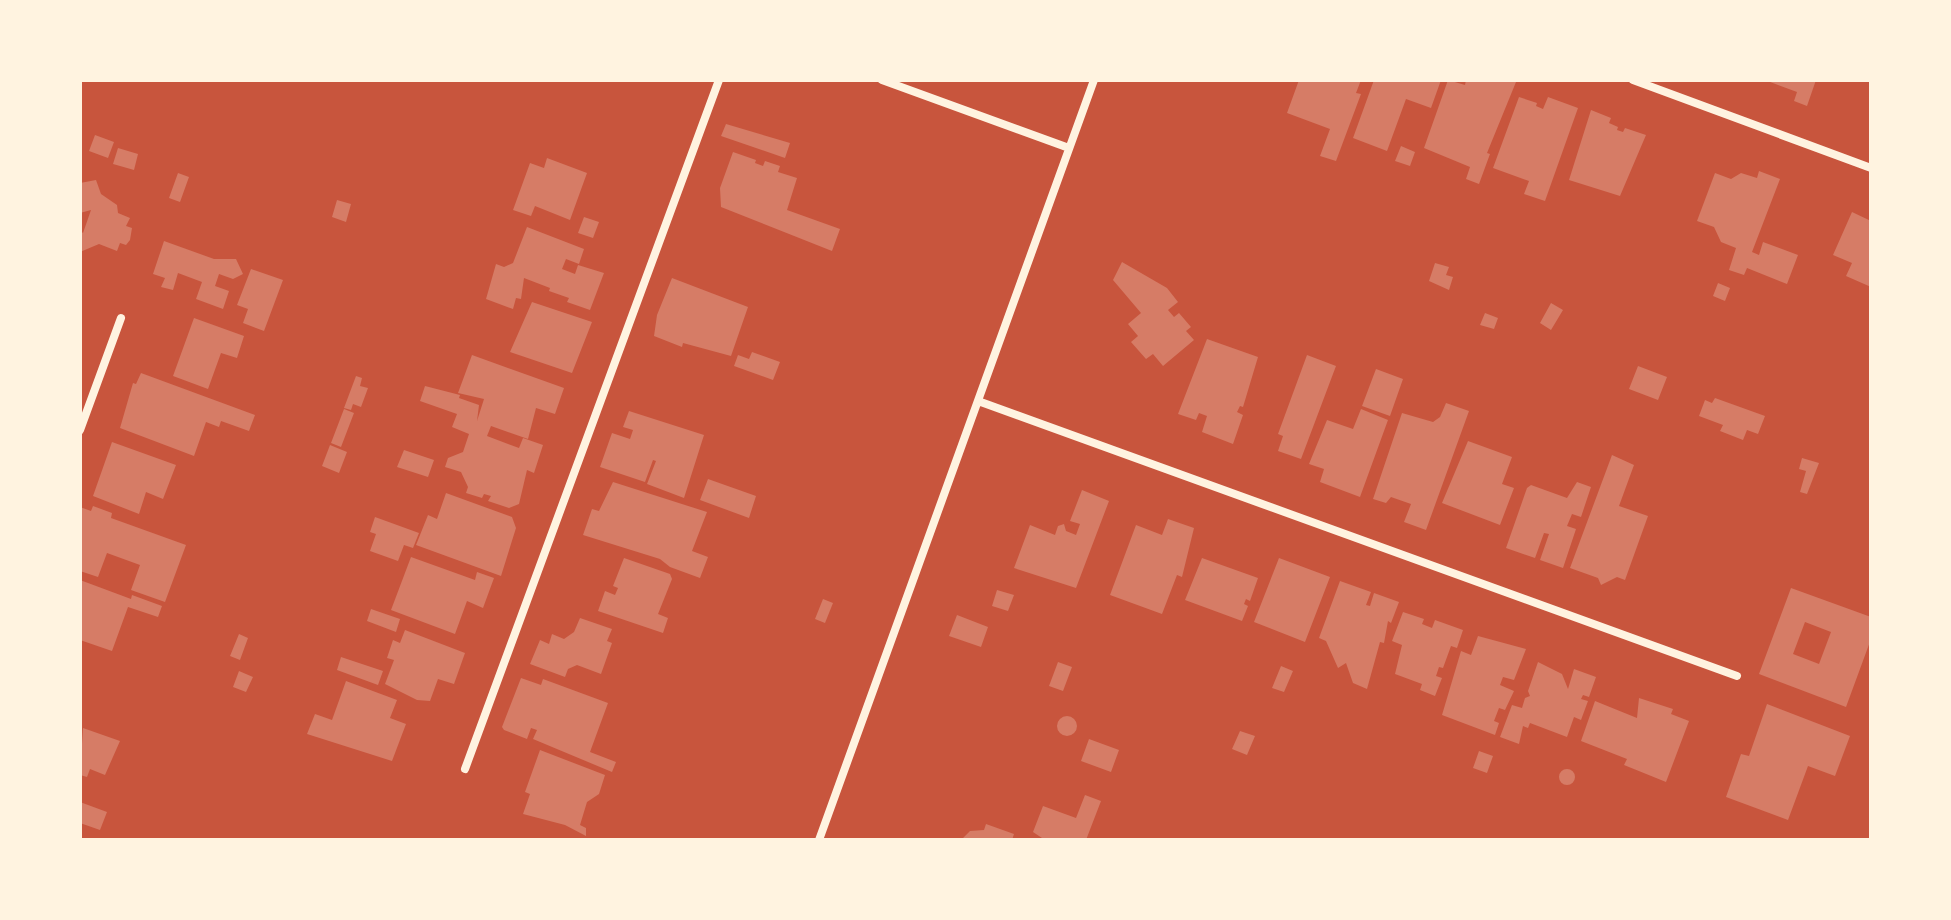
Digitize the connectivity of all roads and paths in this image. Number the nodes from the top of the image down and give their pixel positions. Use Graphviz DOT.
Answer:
graph roads {
  1 [pos="719,80"];
  2 [pos="882,80"];
  3 [pos="1094,80"];
  4 [pos="1633,80"];
  5 [pos="1069,148"];
  6 [pos="1871,168"];
  7 [pos="121,318"];
  8 [pos="978,401"];
  9 [pos="80,430"];
  10 [pos="1737,676"];
  11 [pos="465,769"];
  12 [pos="819,840"];
  1 -- 11 [label="street"];
  2 -- 5 [label="street"];
  3 -- 5 [label="street"];
  4 -- 6 [label="street"];
  5 -- 8 [label="street"];
  7 -- 9 [label="street"];
  8 -- 10 [label="street"];
  8 -- 12 [label="street"];
}
